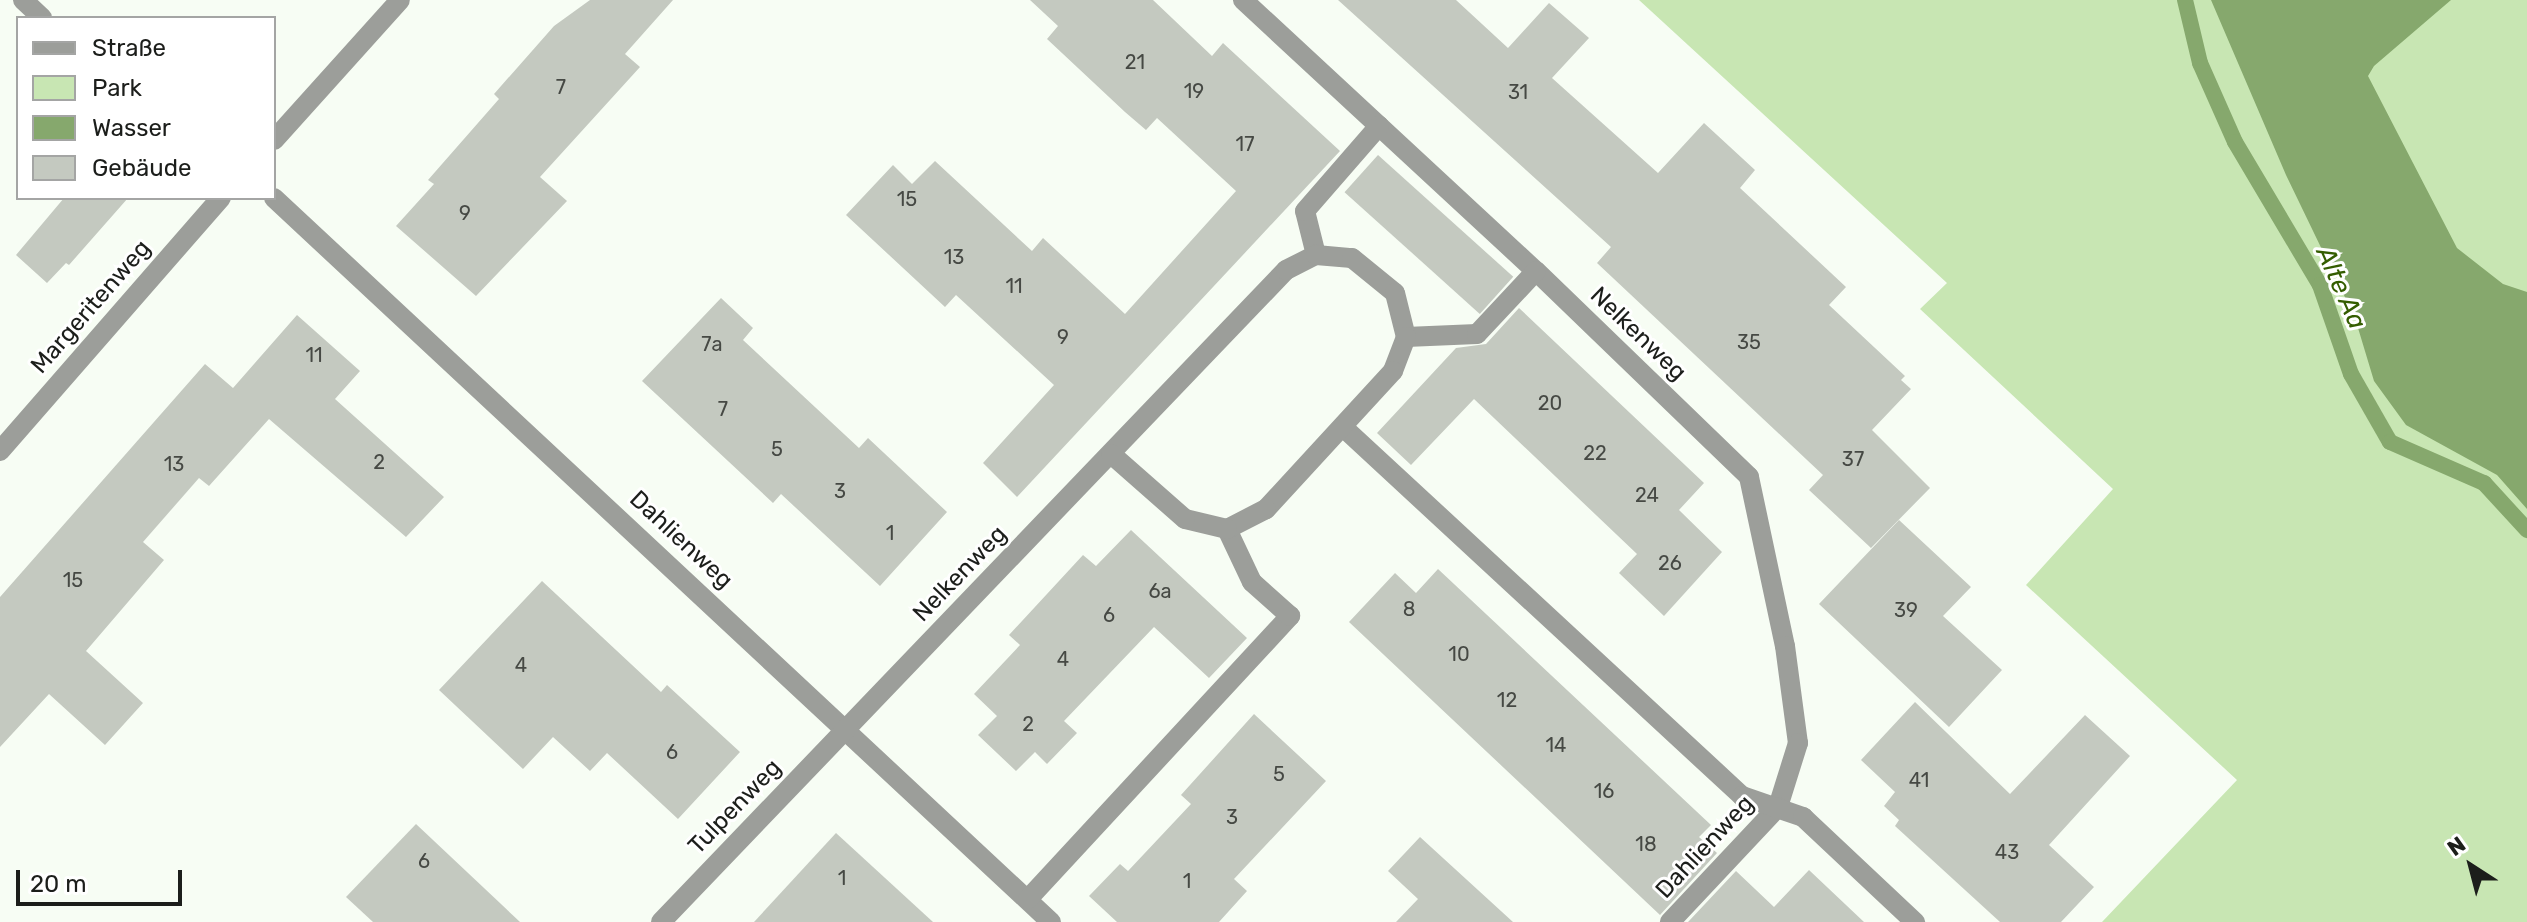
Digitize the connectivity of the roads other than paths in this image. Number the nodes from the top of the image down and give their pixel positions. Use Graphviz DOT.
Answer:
graph roads {
  1 [pos="23,0"];
  2 [pos="400,0"];
  3 [pos="1243,0"];
  4 [pos="40,16"];
  5 [pos="1379,126"];
  6 [pos="276,138"];
  7 [pos="219,200"];
  8 [pos="276,200"];
  9 [pos="1316,255"];
  10 [pos="1536,271"];
  11 [pos="1406,337"];
  12 [pos="1344,428"];
  13 [pos="0,451"];
  14 [pos="1111,454"];
  15 [pos="1227,529"];
  16 [pos="847,729"];
  17 [pos="1778,807"];
  18 [pos="1028,899"];
  19 [pos="661,922"];
  20 [pos="1051,922"];
  21 [pos="1670,922"];
  22 [pos="1915,922"];
  1 -- 4 [label="street"];
  2 -- 6 [label="street"];
  3 -- 5 [label="street, Nelkenweg"];
  5 -- 9 [label="street"];
  5 -- 10 [label="street, Nelkenweg"];
  7 -- 13 [label="street, Margeritenweg"];
  8 -- 16 [label="street, Dahlienweg"];
  9 -- 11 [label="street"];
  9 -- 14 [label="street, Nelkenweg"];
  10 -- 11 [label="street"];
  10 -- 17 [label="street, Nelkenweg"];
  11 -- 12 [label="street"];
  12 -- 15 [label="street"];
  12 -- 17 [label="street"];
  14 -- 15 [label="street"];
  14 -- 16 [label="street, Nelkenweg"];
  15 -- 18 [label="street"];
  16 -- 18 [label="street, Dahlienweg"];
  16 -- 19 [label="street, Tulpenweg"];
  17 -- 21 [label="street, Dahlienweg"];
  17 -- 22 [label="street"];
  18 -- 20 [label="street, Dahlienweg"];
}
